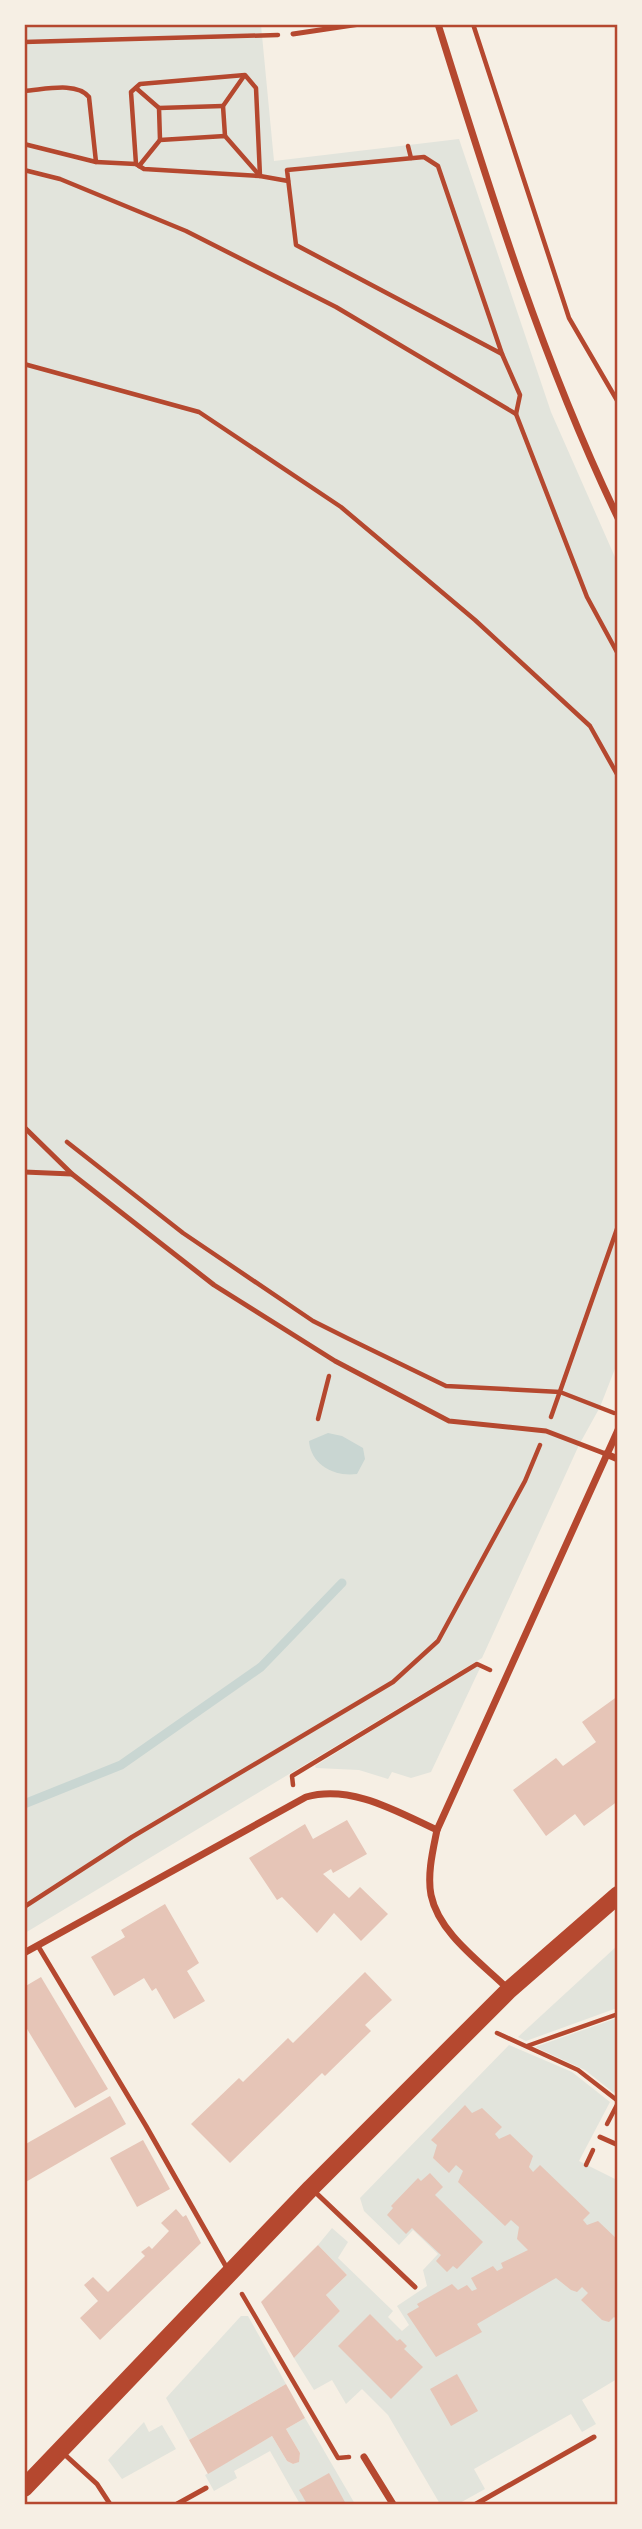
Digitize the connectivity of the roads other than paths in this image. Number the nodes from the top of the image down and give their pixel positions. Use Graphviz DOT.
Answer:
graph roads {
  1 [pos="359,24"];
  2 [pos="438,24"];
  3 [pos="293,34"];
  4 [pos="618,517"];
  5 [pos="24,1127"];
  6 [pos="24,1172"];
  7 [pos="72,1174"];
  8 [pos="618,1430"];
  9 [pos="606,1454"];
  10 [pos="618,1459"];
  11 [pos="438,1830"];
  12 [pos="618,1895"];
  13 [pos="38,1947"];
  14 [pos="24,1953"];
  15 [pos="509,1990"];
  16 [pos="600,2137"];
  17 [pos="618,2146"];
  18 [pos="311,2188"];
  19 [pos="230,2272"];
  20 [pos="415,2287"];
  21 [pos="594,2437"];
  22 [pos="60,2451"];
  23 [pos="364,2457"];
  24 [pos="26,2483"];
  25 [pos="206,2488"];
  26 [pos="110,2504"];
  27 [pos="177,2504"];
  28 [pos="393,2504"];
  29 [pos="476,2504"];
  1 -- 3 [label="lane"];
  2 -- 4 [label="street"];
  5 -- 7 [label="lane"];
  6 -- 7 [label="lane"];
  7 -- 9 [label="lane"];
  8 -- 9 [label="street"];
  9 -- 10 [label="street"];
  9 -- 11 [label="street"];
  11 -- 13 [label="street"];
  11 -- 15 [label="street"];
  12 -- 15 [label="main road"];
  13 -- 14 [label="street"];
  13 -- 19 [label="lane"];
  15 -- 18 [label="main road"];
  16 -- 17 [label="lane"];
  18 -- 19 [label="main road"];
  18 -- 20 [label="lane"];
  19 -- 22 [label="main road"];
  21 -- 29 [label="lane"];
  22 -- 24 [label="main road"];
  22 -- 26 [label="lane"];
  23 -- 28 [label="street"];
  25 -- 27 [label="lane"];
}
